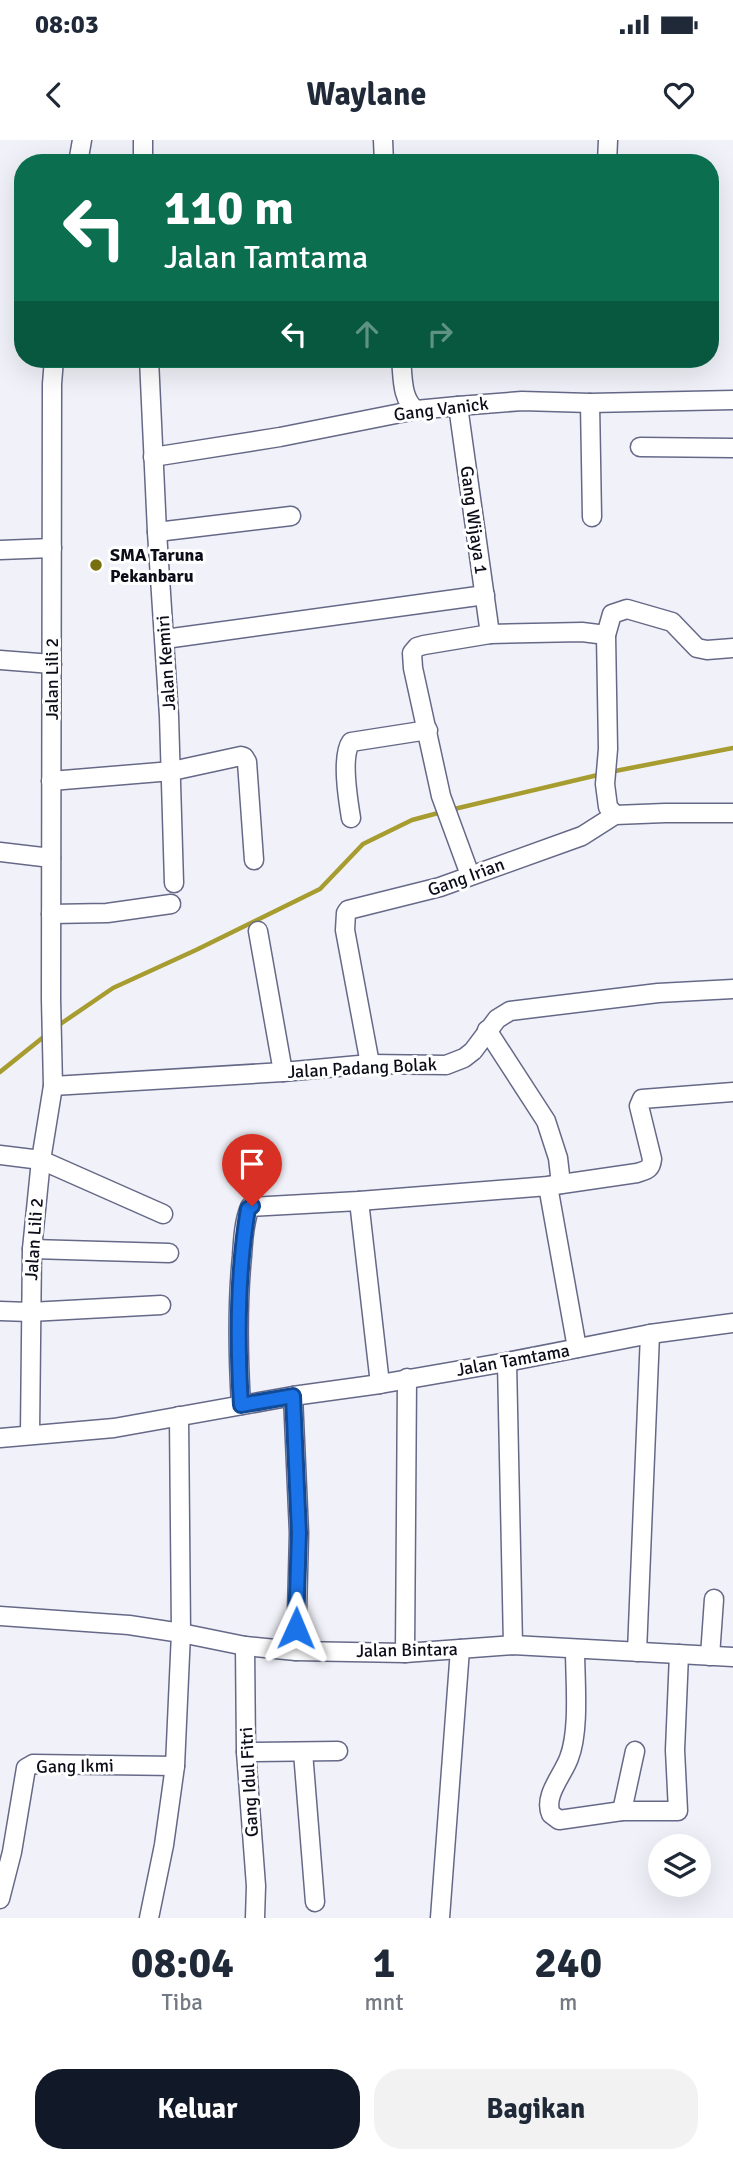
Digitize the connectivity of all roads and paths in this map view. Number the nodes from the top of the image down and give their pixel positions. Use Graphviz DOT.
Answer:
graph roads {
  1 [pos="53,368"];
  2 [pos="149,368"];
  3 [pos="402,368"];
  4 [pos="733,400"];
  5 [pos="590,403"];
  6 [pos="458,405"];
  7 [pos="416,410"];
  8 [pos="640,447"];
  9 [pos="733,448"];
  10 [pos="153,457"];
  11 [pos="291,516"];
  12 [pos="592,517"];
  13 [pos="157,532"];
  14 [pos="52,548"];
  15 [pos="0,550"];
  16 [pos="485,595"];
  17 [pos="490,634"];
  18 [pos="606,635"];
  19 [pos="165,639"];
  20 [pos="733,648"];
  21 [pos="0,660"];
  22 [pos="52,664"];
  23 [pos="428,730"];
  24 [pos="172,771"];
  25 [pos="51,781"];
  26 [pos="733,813"];
  27 [pos="615,815"];
  28 [pos="351,818"];
  29 [pos="0,852"];
  30 [pos="51,859"];
  31 [pos="254,860"];
  32 [pos="470,875"];
  33 [pos="174,883"];
  34 [pos="171,904"];
  35 [pos="51,914"];
  36 [pos="258,931"];
  37 [pos="733,989"];
  38 [pos="487,1030"];
  39 [pos="370,1064"];
  40 [pos="283,1072"];
  41 [pos="53,1086"];
  42 [pos="733,1092"];
  43 [pos="0,1156"];
  44 [pos="41,1160"];
  45 [pos="555,1185"];
  46 [pos="359,1201"];
  47 [pos="163,1214"];
  48 [pos="32,1250"];
  49 [pos="169,1253"];
  50 [pos="161,1305"];
  51 [pos="0,1311"];
  52 [pos="30,1312"];
  53 [pos="733,1323"];
  54 [pos="650,1334"];
  55 [pos="577,1348"];
  56 [pos="507,1362"];
  57 [pos="407,1378"];
  58 [pos="380,1384"];
  59 [pos="293,1396"];
  60 [pos="241,1405"];
  61 [pos="179,1416"];
  62 [pos="30,1434"];
  63 [pos="0,1437"];
  64 [pos="714,1599"];
  65 [pos="0,1616"];
  66 [pos="181,1633"];
  67 [pos="513,1645"];
  68 [pos="245,1646"];
  69 [pos="575,1649"];
  70 [pos="460,1650"];
  71 [pos="296,1651"];
  72 [pos="637,1652"];
  73 [pos="405,1653"];
  74 [pos="679,1654"];
  75 [pos="710,1656"];
  76 [pos="733,1657"];
  77 [pos="338,1751"];
  78 [pos="635,1751"];
  79 [pos="246,1752"];
  80 [pos="303,1752"];
  81 [pos="175,1766"];
  82 [pos="622,1811"];
  83 [pos="0,1899"];
  84 [pos="315,1902"];
  85 [pos="149,1918"];
  86 [pos="255,1918"];
  87 [pos="440,1918"];
  1 -- 14 [label="street, Jalan Lili 2"];
  2 -- 10 [label="street, Jalan Kemiri"];
  3 -- 7 [label="street"];
  4 -- 5 [label="street, Gang Vanick"];
  5 -- 6 [label="street, Gang Vanick"];
  5 -- 12 [label="street"];
  6 -- 7 [label="street, Gang Vanick"];
  6 -- 16 [label="street, Gang Wijaya 1"];
  7 -- 10 [label="street, Gang Vanick"];
  8 -- 9 [label="street"];
  10 -- 13 [label="street, Jalan Kemiri"];
  11 -- 13 [label="street"];
  13 -- 19 [label="street, Jalan Kemiri"];
  14 -- 15 [label="street"];
  14 -- 22 [label="street, Jalan Lili 2"];
  16 -- 17 [label="street, Gang Wijaya 1"];
  16 -- 19 [label="street"];
  17 -- 18 [label="street"];
  17 -- 23 [label="street"];
  18 -- 20 [label="street"];
  18 -- 27 [label="street"];
  19 -- 24 [label="street, Jalan Kemiri"];
  21 -- 22 [label="street"];
  22 -- 25 [label="street, Jalan Lili 2"];
  23 -- 28 [label="street"];
  23 -- 32 [label="street"];
  24 -- 25 [label="street"];
  24 -- 31 [label="street"];
  24 -- 33 [label="street, Jalan Kemiri"];
  25 -- 30 [label="street, Jalan Lili 2"];
  26 -- 27 [label="street"];
  27 -- 32 [label="street, Gang Irian"];
  29 -- 30 [label="street"];
  30 -- 35 [label="street, Jalan Lili 2"];
  32 -- 39 [label="street, Gang Irian"];
  34 -- 35 [label="street"];
  35 -- 41 [label="street, Jalan Lili 2"];
  36 -- 40 [label="street"];
  37 -- 38 [label="street, Jalan Padang Bolak"];
  38 -- 39 [label="street, Jalan Padang Bolak"];
  38 -- 45 [label="street"];
  39 -- 40 [label="street, Jalan Padang Bolak"];
  40 -- 41 [label="street, Jalan Padang Bolak"];
  41 -- 44 [label="street, Jalan Lili 2"];
  42 -- 45 [label="street"];
  43 -- 44 [label="street"];
  44 -- 47 [label="street"];
  44 -- 48 [label="street, Jalan Lili 2"];
  45 -- 46 [label="street"];
  45 -- 55 [label="street"];
  46 -- 58 [label="street"];
  46 -- 60 [label="street"];
  48 -- 49 [label="street"];
  48 -- 52 [label="street, Jalan Lili 2"];
  50 -- 52 [label="street"];
  51 -- 52 [label="street"];
  52 -- 62 [label="street, Jalan Lili 2"];
  53 -- 54 [label="street, Jalan Tamtama"];
  54 -- 55 [label="street, Jalan Tamtama"];
  54 -- 72 [label="street"];
  55 -- 56 [label="street, Jalan Tamtama"];
  56 -- 57 [label="street, Jalan Tamtama"];
  56 -- 67 [label="street"];
  57 -- 58 [label="street, Jalan Tamtama"];
  57 -- 73 [label="street"];
  58 -- 59 [label="street, Jalan Tamtama"];
  59 -- 60 [label="street, Jalan Tamtama"];
  59 -- 71 [label="street"];
  60 -- 61 [label="street, Jalan Tamtama"];
  61 -- 62 [label="street, Jalan Tamtama"];
  61 -- 66 [label="street"];
  62 -- 63 [label="street, Jalan Tamtama"];
  64 -- 75 [label="street"];
  65 -- 66 [label="street, Jalan Bintara"];
  66 -- 68 [label="street, Jalan Bintara"];
  66 -- 81 [label="street"];
  67 -- 69 [label="street, Jalan Bintara"];
  67 -- 70 [label="street, Jalan Bintara"];
  68 -- 71 [label="street, Jalan Bintara"];
  68 -- 79 [label="street, Gang Idul Fitri"];
  69 -- 72 [label="street, Jalan Bintara"];
  69 -- 82 [label="street"];
  70 -- 73 [label="street, Jalan Bintara"];
  70 -- 87 [label="street"];
  71 -- 73 [label="street, Jalan Bintara"];
  72 -- 74 [label="street, Jalan Bintara"];
  74 -- 75 [label="street, Jalan Bintara"];
  74 -- 82 [label="street"];
  75 -- 76 [label="street, Jalan Bintara"];
  77 -- 80 [label="street"];
  78 -- 82 [label="street"];
  79 -- 80 [label="street"];
  79 -- 86 [label="street, Gang Idul Fitri"];
  80 -- 84 [label="street"];
  81 -- 83 [label="street, Gang Ikmi"];
  81 -- 85 [label="street"];
}
